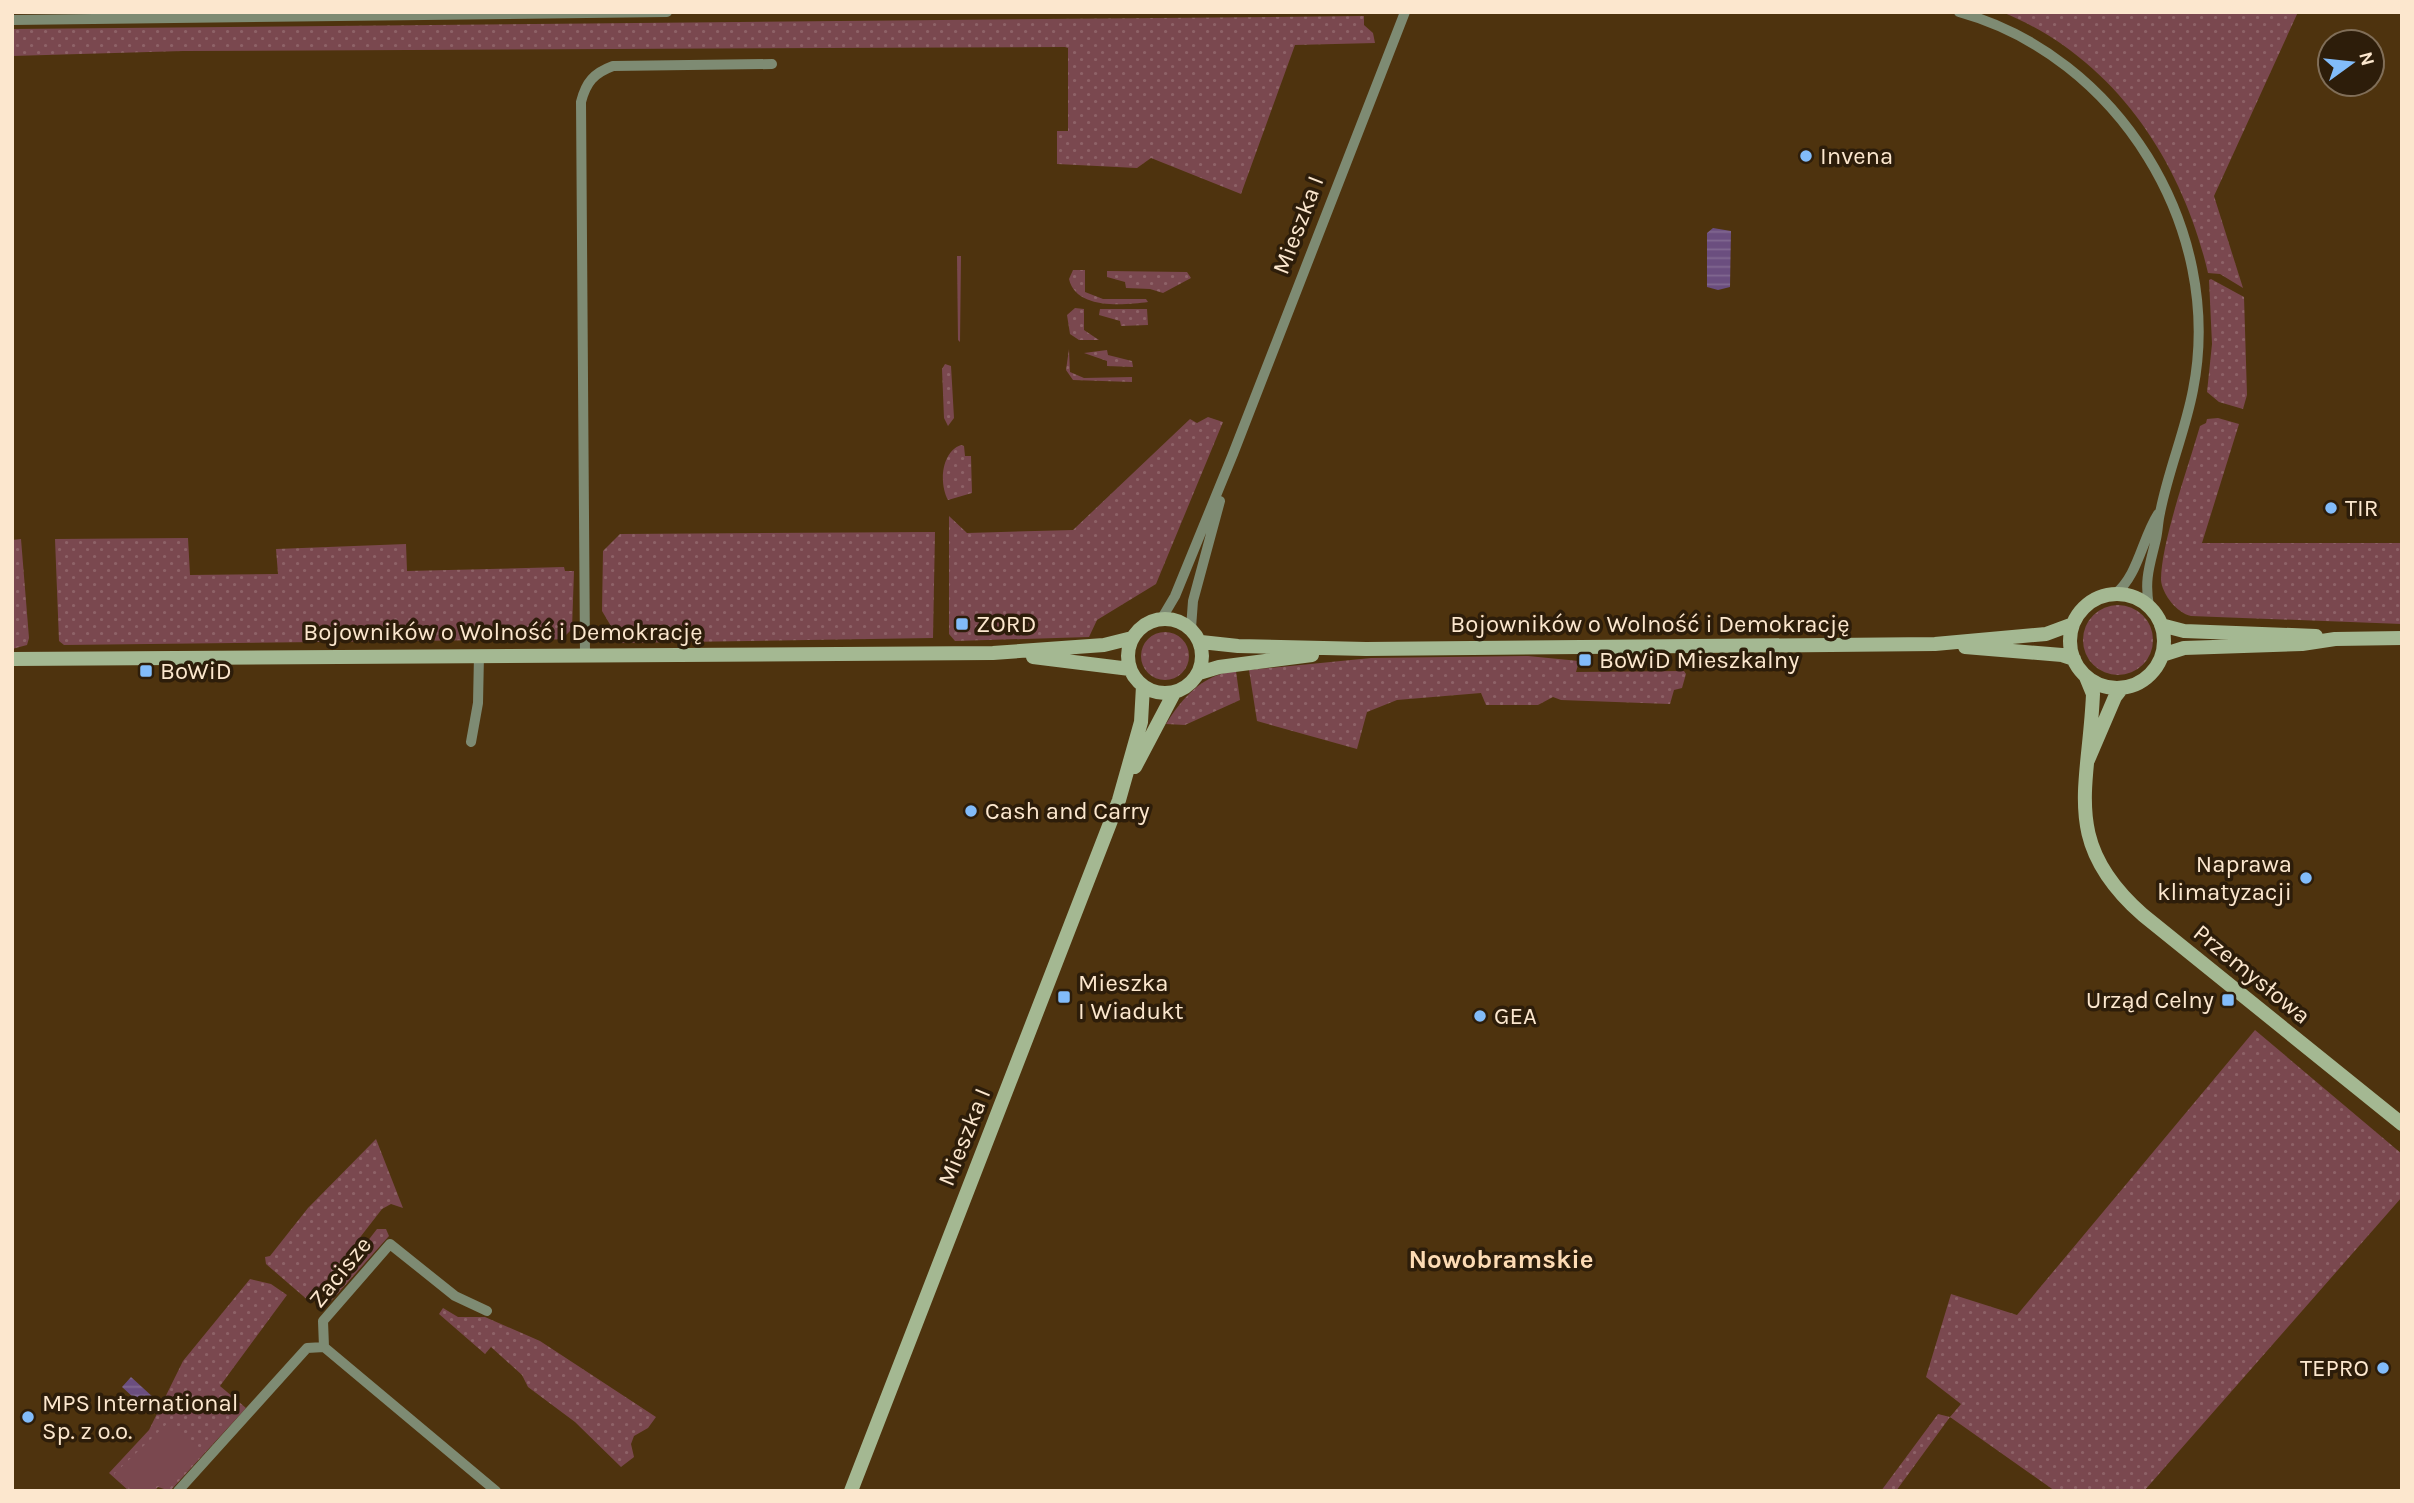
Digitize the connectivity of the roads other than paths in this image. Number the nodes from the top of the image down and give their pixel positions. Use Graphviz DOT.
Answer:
graph roads {
  1 [pos="667,12"];
  2 [pos="1405,12"];
  3 [pos="1959,12"];
  4 [pos="12,20"];
  5 [pos="772,64"];
  6 [pos="1233,454"];
  7 [pos="2160,512"];
  8 [pos="2115,594"];
  9 [pos="2148,606"];
  10 [pos="1162,618"];
  11 [pos="2073,624"];
  12 [pos="2161,625"];
  13 [pos="1191,628"];
  14 [pos="1132,638"];
  15 [pos="2402,638"];
  16 [pos="2335,639"];
  17 [pos="1200,642"];
  18 [pos="1936,644"];
  19 [pos="1366,649"];
  20 [pos="993,653"];
  21 [pos="585,654"];
  22 [pos="479,655"];
  23 [pos="2162,655"];
  24 [pos="12,659"];
  25 [pos="2074,659"];
  26 [pos="1130,669"];
  27 [pos="1199,674"];
  28 [pos="2086,677"];
  29 [pos="1143,687"];
  30 [pos="2123,688"];
  31 [pos="1174,693"];
  32 [pos="471,742"];
  33 [pos="2088,762"];
  34 [pos="1119,800"];
  35 [pos="2402,1124"];
  36 [pos="487,1311"];
  37 [pos="324,1347"];
  38 [pos="178,1491"];
  39 [pos="496,1491"];
  40 [pos="851,1491"];
  1 -- 4 [label="street"];
  2 -- 6 [label="street, Mieszka I"];
  3 -- 7 [label="street"];
  5 -- 21 [label="street"];
  6 -- 10 [label="street, Mieszka I"];
  6 -- 13 [label="street, Mieszka I"];
  7 -- 8 [label="street"];
  7 -- 9 [label="street"];
  8 -- 9 [label="main road"];
  8 -- 11 [label="main road"];
  9 -- 12 [label="main road"];
  10 -- 13 [label="main road"];
  10 -- 14 [label="main road"];
  11 -- 18 [label="main road, Bojowników o Wolność i Demokrację"];
  11 -- 25 [label="main road"];
  12 -- 16 [label="main road"];
  12 -- 23 [label="main road"];
  13 -- 17 [label="main road"];
  14 -- 20 [label="main road, Bojowników o Wolność i Demokrację"];
  14 -- 26 [label="main road"];
  15 -- 16 [label="main road"];
  16 -- 23 [label="main road"];
  17 -- 19 [label="main road, Bojowników o Wolność i Demokrację"];
  17 -- 27 [label="main road"];
  18 -- 19 [label="main road, Bojowników o Wolność i Demokrację"];
  18 -- 25 [label="main road, Bojowników o Wolność i Demokrację"];
  19 -- 27 [label="main road, Bojowników o Wolność i Demokrację"];
  20 -- 21 [label="main road, Bojowników o Wolność i Demokrację"];
  20 -- 26 [label="main road, Bojowników o Wolność i Demokrację"];
  21 -- 22 [label="main road, Bojowników o Wolność i Demokrację"];
  22 -- 24 [label="main road, Bojowników o Wolność i Demokrację"];
  22 -- 32 [label="street"];
  23 -- 30 [label="main road"];
  25 -- 28 [label="main road"];
  26 -- 29 [label="main road"];
  27 -- 31 [label="main road"];
  28 -- 30 [label="main road"];
  28 -- 33 [label="main road, Przemysłowa"];
  29 -- 31 [label="main road"];
  29 -- 34 [label="main road, Mieszka I"];
  30 -- 33 [label="main road, Przemysłowa"];
  31 -- 34 [label="main road, Mieszka I"];
  33 -- 35 [label="main road, Przemysłowa"];
  34 -- 40 [label="main road, Mieszka I"];
  36 -- 37 [label="street, Zacisze"];
  37 -- 38 [label="street"];
  37 -- 39 [label="street, Zacisze"];
}
